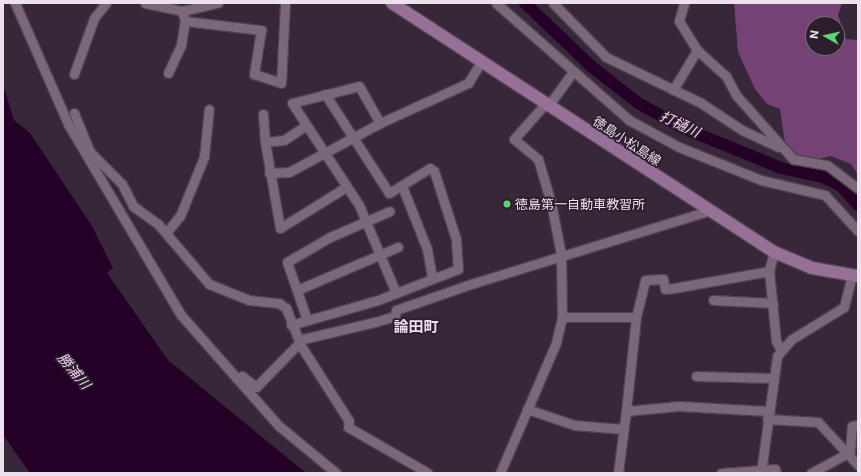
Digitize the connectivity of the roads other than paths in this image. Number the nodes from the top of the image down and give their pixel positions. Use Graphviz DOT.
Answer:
graph roads {
  1 [pos="15,3"];
  2 [pos="106,3"];
  3 [pos="145,3"];
  4 [pos="218,3"];
  5 [pos="285,3"];
  6 [pos="392,3"];
  7 [pos="496,3"];
  8 [pos="553,3"];
  9 [pos="684,3"];
  10 [pos="161,5"];
  11 [pos="182,12"];
  12 [pos="185,21"];
  13 [pos="697,50"];
  14 [pos="481,62"];
  15 [pos="573,72"];
  16 [pos="168,73"];
  17 [pos="74,74"];
  18 [pos="673,90"];
  19 [pos="325,94"];
  20 [pos="546,105"];
  21 [pos="209,109"];
  22 [pos="74,113"];
  23 [pos="263,114"];
  24 [pos="380,122"];
  25 [pos="306,125"];
  26 [pos="353,137"];
  27 [pos="265,142"];
  28 [pos="778,147"];
  29 [pos="326,153"];
  30 [pos="88,154"];
  31 [pos="269,173"];
  32 [pos="402,186"];
  33 [pos="346,187"];
  34 [pos="858,188"];
  35 [pos="390,211"];
  36 [pos="708,211"];
  37 [pos="366,222"];
  38 [pos="858,231"];
  39 [pos="166,233"];
  40 [pos="398,247"];
  41 [pos="774,252"];
  42 [pos="380,254"];
  43 [pos="561,254"];
  44 [pos="769,270"];
  45 [pos="855,276"];
  46 [pos="432,277"];
  47 [pos="297,290"];
  48 [pos="396,292"];
  49 [pos="712,300"];
  50 [pos="772,303"];
  51 [pos="562,317"];
  52 [pos="636,318"];
  53 [pos="307,320"];
  54 [pos="292,325"];
  55 [pos="299,341"];
  56 [pos="781,350"];
  57 [pos="696,376"];
  58 [pos="236,378"];
  59 [pos="772,378"];
  60 [pos="527,409"];
  61 [pos="626,411"];
  62 [pos="768,415"];
  63 [pos="858,425"];
  64 [pos="623,429"];
  65 [pos="848,453"];
  66 [pos="858,465"];
  67 [pos="824,470"];
  68 [pos="761,472"];
  69 [pos="336,473"];
  70 [pos="428,473"];
  71 [pos="500,473"];
  72 [pos="618,473"];
  73 [pos="721,473"];
  74 [pos="776,473"];
  75 [pos="811,473"];
  1 -- 30 [label="street"];
  2 -- 17 [label="street"];
  3 -- 10 [label="street"];
  4 -- 11 [label="street"];
  5 -- 12 [label="street"];
  6 -- 14 [label="main road, 徳島小松島線"];
  7 -- 15 [label="street"];
  8 -- 18 [label="street"];
  9 -- 13 [label="street"];
  10 -- 11 [label="street"];
  11 -- 12 [label="street"];
  12 -- 16 [label="street"];
  13 -- 18 [label="street"];
  13 -- 28 [label="street"];
  14 -- 20 [label="main road, 徳島小松島線"];
  14 -- 24 [label="street"];
  15 -- 20 [label="street"];
  15 -- 38 [label="street"];
  18 -- 28 [label="street"];
  19 -- 24 [label="street"];
  19 -- 25 [label="street"];
  19 -- 26 [label="street"];
  20 -- 36 [label="main road, 徳島小松島線"];
  20 -- 43 [label="street"];
  21 -- 39 [label="street"];
  22 -- 30 [label="street"];
  23 -- 27 [label="street"];
  24 -- 26 [label="street"];
  25 -- 27 [label="street"];
  25 -- 29 [label="street"];
  26 -- 29 [label="street"];
  26 -- 32 [label="street"];
  27 -- 31 [label="street"];
  28 -- 34 [label="street"];
  29 -- 31 [label="street"];
  29 -- 33 [label="street"];
  30 -- 39 [label="street"];
  30 -- 58 [label="street"];
  31 -- 33 [label="street"];
  32 -- 46 [label="street"];
  32 -- 46 [label="street"];
  33 -- 37 [label="street"];
  35 -- 37 [label="street"];
  36 -- 41 [label="main road, 徳島小松島線"];
  36 -- 43 [label="street"];
  37 -- 42 [label="street"];
  37 -- 47 [label="street"];
  39 -- 54 [label="street"];
  40 -- 42 [label="street"];
  41 -- 44 [label="street"];
  41 -- 45 [label="main road, 徳島小松島線"];
  42 -- 47 [label="street"];
  42 -- 48 [label="street"];
  43 -- 51 [label="street"];
  43 -- 55 [label="street"];
  44 -- 50 [label="street"];
  44 -- 52 [label="street"];
  45 -- 56 [label="street"];
  46 -- 48 [label="street"];
  47 -- 53 [label="street"];
  48 -- 53 [label="street"];
  49 -- 50 [label="street"];
  50 -- 56 [label="street"];
  51 -- 52 [label="street"];
  51 -- 60 [label="street"];
  52 -- 61 [label="street"];
  53 -- 54 [label="street"];
  54 -- 55 [label="street"];
  55 -- 58 [label="street"];
  55 -- 70 [label="street"];
  56 -- 59 [label="street"];
  57 -- 59 [label="street"];
  58 -- 69 [label="street"];
  59 -- 62 [label="street"];
  60 -- 64 [label="street"];
  60 -- 71 [label="street"];
  61 -- 62 [label="street"];
  61 -- 64 [label="street"];
  62 -- 65 [label="street"];
  62 -- 68 [label="street"];
  63 -- 65 [label="street"];
  64 -- 72 [label="street"];
  65 -- 66 [label="street"];
  65 -- 67 [label="street"];
  67 -- 75 [label="street"];
  68 -- 73 [label="street"];
  68 -- 74 [label="street"];
}
